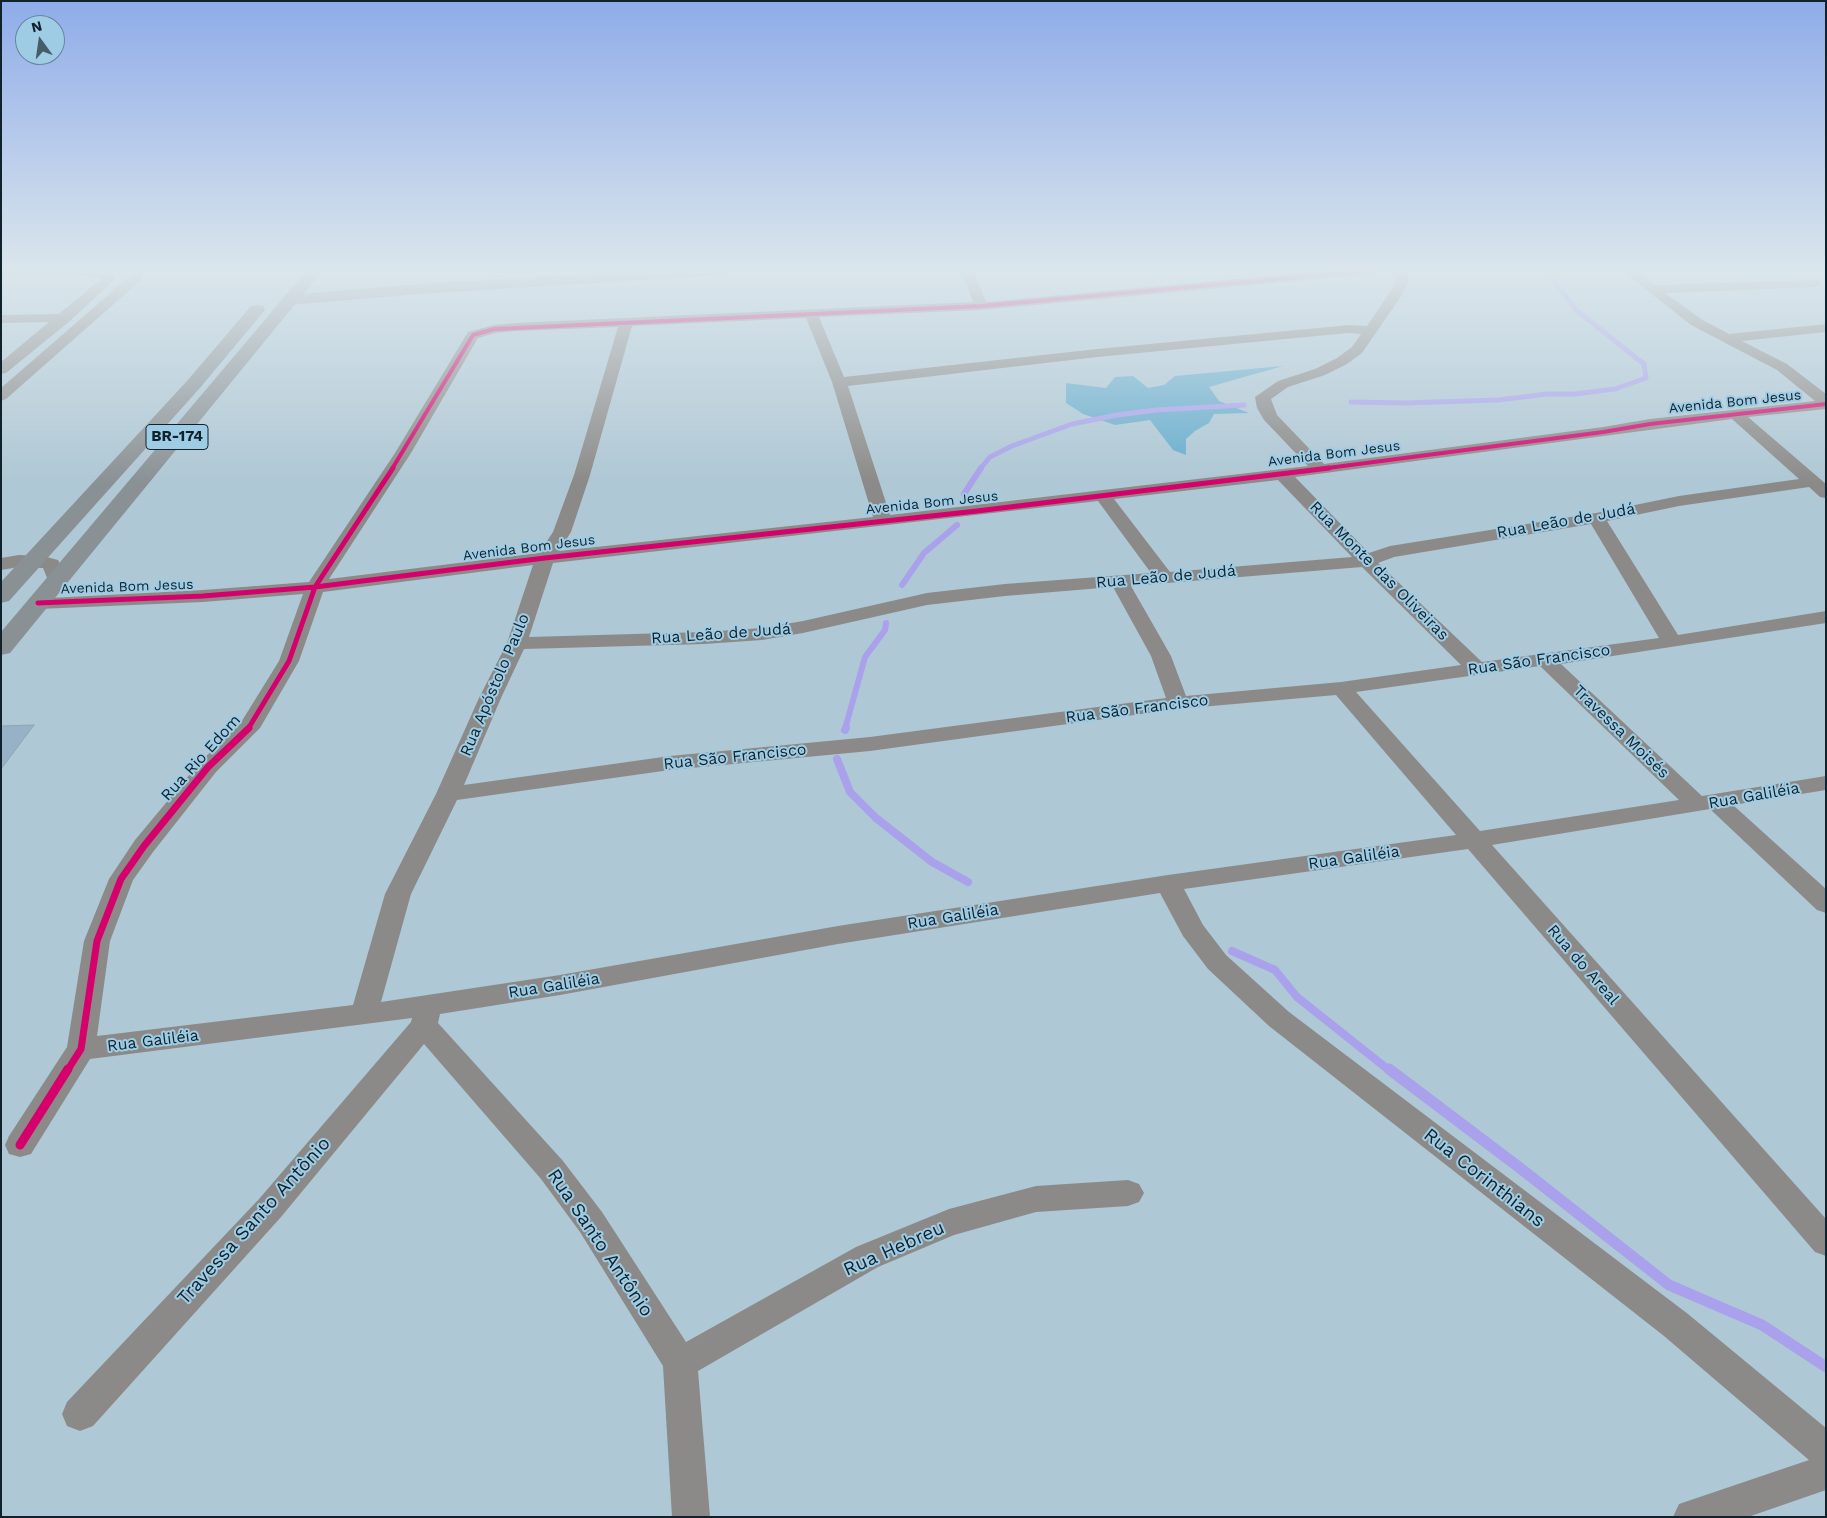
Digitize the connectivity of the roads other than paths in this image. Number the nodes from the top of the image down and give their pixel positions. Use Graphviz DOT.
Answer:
graph roads {
  1 [pos="34,341"];
  2 [pos="65,341"];
  3 [pos="231,341"];
  4 [pos="255,341"];
  5 [pos="469,341"];
  6 [pos="621,341"];
  7 [pos="822,341"];
  8 [pos="1224,341"];
  9 [pos="1364,341"];
  10 [pos="1732,341"];
  11 [pos="1,370"];
  12 [pos="840,382"];
  13 [pos="1,396"];
  14 [pos="1826,403"];
  15 [pos="1735,414"];
  16 [pos="1319,468"];
  17 [pos="1282,474"];
  18 [pos="1819,488"];
  19 [pos="1102,495"];
  20 [pos="1596,518"];
  21 [pos="882,520"];
  22 [pos="545,558"];
  23 [pos="32,560"];
  24 [pos="1366,561"];
  25 [pos="1,564"];
  26 [pos="1164,577"];
  27 [pos="56,581"];
  28 [pos="1119,581"];
  29 [pos="315,587"];
  30 [pos="1,596"];
  31 [pos="38,603"];
  32 [pos="1826,616"];
  33 [pos="1672,642"];
  34 [pos="517,643"];
  35 [pos="1,648"];
  36 [pos="1544,659"];
  37 [pos="1477,669"];
  38 [pos="1341,688"];
  39 [pos="1178,703"];
  40 [pos="1826,783"];
  41 [pos="448,794"];
  42 [pos="1707,804"];
  43 [pos="1474,840"];
  44 [pos="1168,883"];
  45 [pos="1826,904"];
  46 [pos="364,1014"];
  47 [pos="426,1015"];
  48 [pos="81,1050"];
  49 [pos="20,1145"];
  50 [pos="1128,1192"];
  51 [pos="1826,1242"];
  52 [pos="680,1363"];
  53 [pos="80,1414"];
  54 [pos="1826,1451"];
  55 [pos="1826,1472"];
  56 [pos="691,1517"];
  57 [pos="1692,1517"];
  1 -- 11 [label="street"];
  2 -- 13 [label="street"];
  3 -- 23 [label="highway, BR-174"];
  4 -- 27 [label="highway, BR-174"];
  5 -- 29 [label="street, Rua Rio Edom"];
  6 -- 22 [label="street, Rua Apóstolo Paulo"];
  7 -- 12 [label="street"];
  8 -- 12 [label="street"];
  9 -- 16 [label="street"];
  10 -- 14 [label="street"];
  12 -- 21 [label="street"];
  14 -- 15 [label="street, Avenida Bom Jesus"];
  15 -- 16 [label="street, Avenida Bom Jesus"];
  15 -- 18 [label="street"];
  16 -- 17 [label="street, Avenida Bom Jesus"];
  17 -- 19 [label="street, Avenida Bom Jesus"];
  17 -- 24 [label="street, Rua Monte das Oliveiras"];
  18 -- 20 [label="street, Rua Leão de Judá"];
  19 -- 21 [label="street, Avenida Bom Jesus"];
  19 -- 26 [label="street"];
  20 -- 24 [label="street, Rua Leão de Judá"];
  20 -- 33 [label="street"];
  21 -- 22 [label="street, Avenida Bom Jesus"];
  22 -- 29 [label="street, Avenida Bom Jesus"];
  22 -- 34 [label="street, Rua Apóstolo Paulo"];
  23 -- 25 [label="street"];
  23 -- 27 [label="street"];
  23 -- 30 [label="highway, BR-174"];
  24 -- 26 [label="street, Rua Leão de Judá"];
  24 -- 37 [label="street, Rua Monte das Oliveiras"];
  26 -- 28 [label="street, Rua Leão de Judá"];
  27 -- 31 [label="highway, BR-174"];
  28 -- 34 [label="street, Rua Leão de Judá"];
  28 -- 39 [label="street"];
  29 -- 31 [label="street, Avenida Bom Jesus"];
  29 -- 48 [label="street, Rua Rio Edom"];
  31 -- 35 [label="highway, BR-174"];
  32 -- 33 [label="street, Rua São Francisco"];
  33 -- 36 [label="street, Rua São Francisco"];
  34 -- 41 [label="street, Rua Apóstolo Paulo"];
  36 -- 37 [label="street, Rua São Francisco"];
  36 -- 42 [label="street, Travessa Moisés"];
  37 -- 38 [label="street, Rua São Francisco"];
  38 -- 39 [label="street, Rua São Francisco"];
  38 -- 43 [label="street, Rua do Areal"];
  39 -- 41 [label="street, Rua São Francisco"];
  40 -- 42 [label="street, Rua Galiléia"];
  41 -- 46 [label="street, Rua Apóstolo Paulo"];
  42 -- 43 [label="street, Rua Galiléia"];
  42 -- 45 [label="street, Travessa Moisés"];
  43 -- 44 [label="street, Rua Galiléia"];
  43 -- 51 [label="street, Rua do Areal"];
  44 -- 47 [label="street, Rua Galiléia"];
  44 -- 54 [label="street, Rua Corinthians"];
  46 -- 47 [label="street, Rua Galiléia"];
  46 -- 48 [label="street, Rua Galiléia"];
  47 -- 52 [label="street, Rua Santo Antônio"];
  47 -- 53 [label="street, Travessa Santo Antônio"];
  48 -- 49 [label="street, Rua Rio Edom"];
  50 -- 52 [label="street, Rua Hebreu"];
  52 -- 56 [label="street, Rua Santo Antônio"];
  55 -- 57 [label="street"];
}
